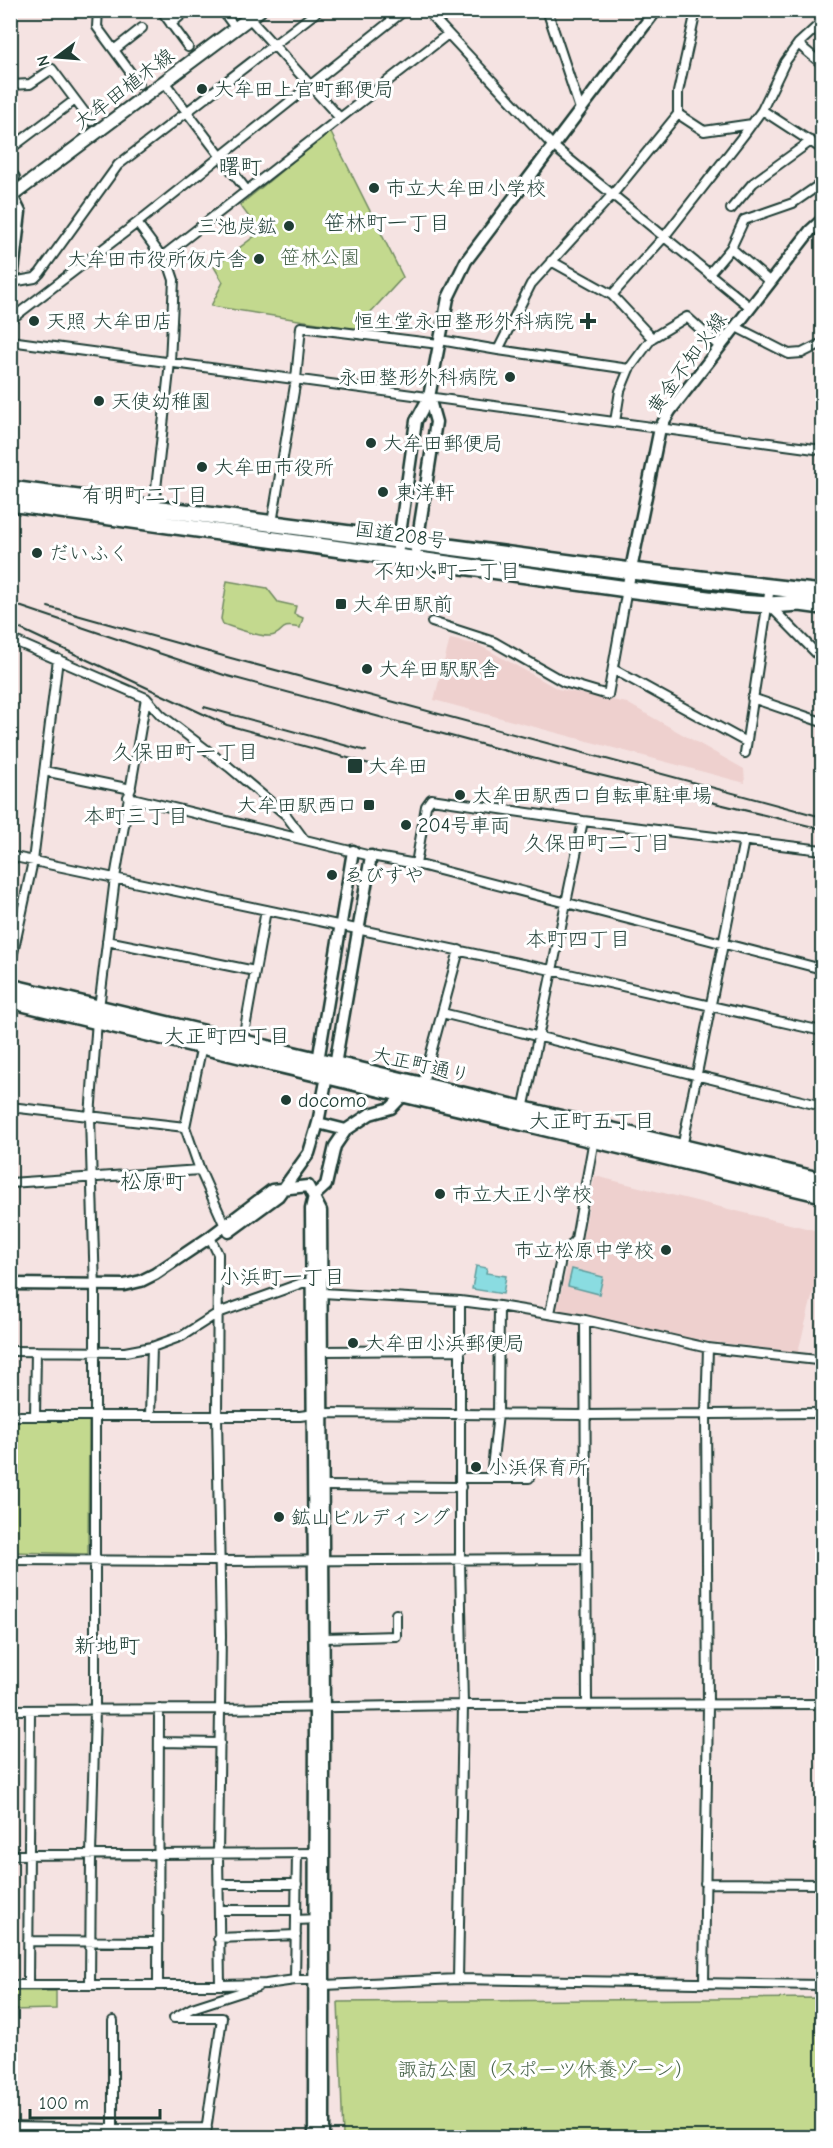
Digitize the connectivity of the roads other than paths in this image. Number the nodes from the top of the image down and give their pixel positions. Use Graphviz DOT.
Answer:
graph roads {
  1 [pos="98,10"];
  2 [pos="161,10"];
  3 [pos="187,10"];
  4 [pos="222,10"];
  5 [pos="260,10"];
  6 [pos="320,10"];
  7 [pos="405,10"];
  8 [pos="426,10"];
  9 [pos="547,10"];
  10 [pos="656,10"];
  11 [pos="693,10"];
  12 [pos="249,18"];
  13 [pos="822,22"];
  14 [pos="171,24"];
  15 [pos="142,28"];
  16 [pos="236,29"];
  17 [pos="448,34"];
  18 [pos="798,44"];
  19 [pos="274,45"];
  20 [pos="188,47"];
  21 [pos="114,50"];
  22 [pos="822,64"];
  23 [pos="165,82"];
  24 [pos="139,84"];
  25 [pos="10,86"];
  26 [pos="311,86"];
  27 [pos="75,100"];
  28 [pos="580,109"];
  29 [pos="762,110"];
  30 [pos="187,112"];
  31 [pos="678,114"];
  32 [pos="340,118"];
  33 [pos="91,121"];
  34 [pos="752,124"];
  35 [pos="811,141"];
  36 [pos="553,146"];
  37 [pos="10,149"];
  38 [pos="822,149"];
  39 [pos="221,156"];
  40 [pos="822,183"];
  41 [pos="247,190"];
  42 [pos="613,194"];
  43 [pos="11,196"];
  44 [pos="731,208"];
  45 [pos="822,220"];
  46 [pos="137,223"];
  47 [pos="664,237"];
  48 [pos="731,248"];
  49 [pos="163,256"];
  50 [pos="551,261"];
  51 [pos="709,274"];
  52 [pos="12,282"];
  53 [pos="770,282"];
  54 [pos="612,295"];
  55 [pos="10,298"];
  56 [pos="750,307"];
  57 [pos="10,320"];
  58 [pos="736,327"];
  59 [pos="652,338"];
  60 [pos="10,341"];
  61 [pos="440,342"];
  62 [pos="822,343"];
  63 [pos="720,347"];
  64 [pos="498,350"];
  65 [pos="170,362"];
  66 [pos="629,369"];
  67 [pos="296,379"];
  68 [pos="429,396"];
  69 [pos="615,422"];
  70 [pos="660,428"];
  71 [pos="822,450"];
  72 [pos="10,489"];
  73 [pos="10,503"];
  74 [pos="154,507"];
  75 [pos="272,523"];
  76 [pos="418,543"];
  77 [pos="397,548"];
  78 [pos="414,558"];
  79 [pos="631,571"];
  80 [pos="770,587"];
  81 [pos="627,589"];
  82 [pos="822,593"];
  83 [pos="769,605"];
  84 [pos="822,606"];
  85 [pos="432,622"];
  86 [pos="10,639"];
  87 [pos="58,659"];
  88 [pos="822,659"];
  89 [pos="613,669"];
  90 [pos="146,698"];
  91 [pos="752,698"];
  92 [pos="822,722"];
  93 [pos="746,742"];
  94 [pos="745,753"];
  95 [pos="44,771"];
  96 [pos="130,793"];
  97 [pos="583,821"];
  98 [pos="303,838"];
  99 [pos="744,840"];
  100 [pos="353,850"];
  101 [pos="822,850"];
  102 [pos="10,856"];
  103 [pos="371,856"];
  104 [pos="33,861"];
  105 [pos="416,864"];
  106 [pos="115,878"];
  107 [pos="567,903"];
  108 [pos="266,910"];
  109 [pos="342,926"];
  110 [pos="360,929"];
  111 [pos="107,941"];
  112 [pos="723,942"];
  113 [pos="459,950"];
  114 [pos="10,967"];
  115 [pos="822,969"];
  116 [pos="255,970"];
  117 [pos="551,970"];
  118 [pos="10,987"];
  119 [pos="10,1000"];
  120 [pos="712,1006"];
  121 [pos="442,1013"];
  122 [pos="98,1014"];
  123 [pos="822,1031"];
  124 [pos="537,1035"];
  125 [pos="202,1045"];
  126 [pos="241,1049"];
  127 [pos="318,1061"];
  128 [pos="331,1071"];
  129 [pos="698,1074"];
  130 [pos="412,1088"];
  131 [pos="822,1106"];
  132 [pos="10,1107"];
  133 [pos="522,1111"];
  134 [pos="90,1117"];
  135 [pos="318,1123"];
  136 [pos="185,1126"];
  137 [pos="346,1130"];
  138 [pos="595,1134"];
  139 [pos="682,1148"];
  140 [pos="200,1170"];
  141 [pos="93,1178"];
  142 [pos="822,1181"];
  143 [pos="10,1183"];
  144 [pos="284,1187"];
  145 [pos="822,1194"];
  146 [pos="314,1196"];
  147 [pos="225,1227"];
  148 [pos="212,1240"];
  149 [pos="311,1283"];
  150 [pos="10,1284"];
  151 [pos="95,1288"];
  152 [pos="10,1292"];
  153 [pos="322,1293"];
  154 [pos="460,1301"];
  155 [pos="499,1306"];
  156 [pos="218,1313"];
  157 [pos="550,1313"];
  158 [pos="585,1320"];
  159 [pos="152,1347"];
  160 [pos="708,1348"];
  161 [pos="461,1350"];
  162 [pos="10,1351"];
  163 [pos="36,1351"];
  164 [pos="95,1351"];
  165 [pos="322,1351"];
  166 [pos="822,1363"];
  167 [pos="459,1413"];
  168 [pos="822,1413"];
  169 [pos="317,1414"];
  170 [pos="498,1414"];
  171 [pos="706,1414"];
  172 [pos="585,1415"];
  173 [pos="10,1416"];
  174 [pos="35,1416"];
  175 [pos="94,1416"];
  176 [pos="150,1416"];
  177 [pos="217,1416"];
  178 [pos="491,1477"];
  179 [pos="529,1478"];
  180 [pos="461,1482"];
  181 [pos="323,1486"];
  182 [pos="460,1559"];
  183 [pos="585,1559"];
  184 [pos="10,1560"];
  185 [pos="94,1560"];
  186 [pos="318,1560"];
  187 [pos="218,1561"];
  188 [pos="396,1614"];
  189 [pos="324,1638"];
  190 [pos="587,1704"];
  191 [pos="822,1704"];
  192 [pos="463,1705"];
  193 [pos="708,1705"];
  194 [pos="320,1708"];
  195 [pos="159,1709"];
  196 [pos="221,1709"];
  197 [pos="10,1710"];
  198 [pos="30,1710"];
  199 [pos="95,1710"];
  200 [pos="159,1742"];
  201 [pos="220,1743"];
  202 [pos="297,1854"];
  203 [pos="319,1854"];
  204 [pos="10,1855"];
  205 [pos="28,1855"];
  206 [pos="91,1855"];
  207 [pos="218,1855"];
  208 [pos="158,1856"];
  209 [pos="705,1883"];
  210 [pos="219,1884"];
  211 [pos="297,1884"];
  212 [pos="822,1884"];
  213 [pos="219,1910"];
  214 [pos="296,1910"];
  215 [pos="319,1919"];
  216 [pos="296,1920"];
  217 [pos="296,1935"];
  218 [pos="218,1938"];
  219 [pos="28,1941"];
  220 [pos="89,1941"];
  221 [pos="157,1942"];
  222 [pos="458,1979"];
  223 [pos="295,1980"];
  224 [pos="319,1983"];
  225 [pos="704,1983"];
  226 [pos="28,1984"];
  227 [pos="90,1984"];
  228 [pos="266,1984"];
  229 [pos="10,1985"];
  230 [pos="158,1985"];
  231 [pos="220,1985"];
  232 [pos="822,1985"];
  233 [pos="113,2021"];
  234 [pos="10,2127"];
  235 [pos="207,2128"];
  236 [pos="113,2133"];
  237 [pos="205,2138"];
  238 [pos="314,2138"];
  239 [pos="324,2138"];
  1 -- 21 [label="street"];
  2 -- 14 [label="street"];
  3 -- 14 [label="street"];
  4 -- 16 [label="street"];
  5 -- 12 [label="main road, 大牟田植木線"];
  6 -- 19 [label="street"];
  7 -- 26 [label="street"];
  8 -- 17 [label="street"];
  9 -- 28 [label="street"];
  10 -- 28 [label="street"];
  11 -- 31 [label="street"];
  12 -- 16 [label="main road, 大牟田植木線"];
  12 -- 19 [label="street"];
  13 -- 18 [label="street"];
  14 -- 20 [label="street"];
  15 -- 21 [label="street"];
  16 -- 23 [label="main road, 大牟田植木線"];
  17 -- 32 [label="street"];
  17 -- 36 [label="street"];
  18 -- 22 [label="street"];
  18 -- 29 [label="street"];
  19 -- 26 [label="street"];
  19 -- 30 [label="street"];
  21 -- 24 [label="street"];
  23 -- 30 [label="street"];
  23 -- 43 [label="main road, 大牟田植木線"];
  25 -- 27 [label="street"];
  26 -- 32 [label="street"];
  26 -- 39 [label="street"];
  27 -- 33 [label="street"];
  27 -- 37 [label="street"];
  28 -- 36 [label="street"];
  29 -- 34 [label="street"];
  29 -- 35 [label="street"];
  30 -- 39 [label="street"];
  30 -- 52 [label="street"];
  31 -- 34 [label="street"];
  31 -- 42 [label="street"];
  32 -- 41 [label="street"];
  34 -- 47 [label="street"];
  35 -- 38 [label="street"];
  35 -- 44 [label="street"];
  36 -- 42 [label="street"];
  36 -- 61 [label="street"];
  39 -- 41 [label="street"];
  39 -- 46 [label="street"];
  40 -- 48 [label="street"];
  41 -- 49 [label="street"];
  42 -- 47 [label="street"];
  42 -- 50 [label="street"];
  43 -- 52 [label="street"];
  45 -- 53 [label="street, 黄金不知火線"];
  46 -- 49 [label="street"];
  46 -- 57 [label="street"];
  47 -- 51 [label="street"];
  47 -- 54 [label="street"];
  48 -- 51 [label="street"];
  48 -- 53 [label="street"];
  49 -- 65 [label="street"];
  50 -- 54 [label="street"];
  50 -- 64 [label="street"];
  51 -- 56 [label="street"];
  52 -- 55 [label="street"];
  53 -- 56 [label="street, 黄金不知火線"];
  54 -- 59 [label="street"];
  56 -- 58 [label="street, 黄金不知火線"];
  58 -- 62 [label="street"];
  58 -- 63 [label="street, 黄金不知火線"];
  59 -- 63 [label="street"];
  59 -- 66 [label="street"];
  60 -- 65 [label="street"];
  61 -- 64 [label="street"];
  61 -- 67 [label="street"];
  61 -- 68 [label="street"];
  63 -- 70 [label="street, 黄金不知火線"];
  64 -- 66 [label="street"];
  65 -- 67 [label="street"];
  65 -- 74 [label="street"];
  66 -- 69 [label="street"];
  67 -- 68 [label="street"];
  67 -- 75 [label="street"];
  68 -- 69 [label="street"];
  68 -- 76 [label="street"];
  68 -- 77 [label="street"];
  69 -- 70 [label="street"];
  70 -- 71 [label="street"];
  70 -- 79 [label="street, 黄金不知火線"];
  72 -- 74 [label="highway, 国道208号"];
  73 -- 77 [label="highway, 国道208号"];
  74 -- 75 [label="highway, 国道208号"];
  75 -- 77 [label="highway, 国道208号"];
  76 -- 77 [label="highway, 国道208号"];
  76 -- 78 [label="street"];
  76 -- 79 [label="highway, 国道208号"];
  77 -- 78 [label="highway, 国道208号"];
  78 -- 81 [label="highway, 国道208号"];
  79 -- 80 [label="highway, 国道208号"];
  79 -- 81 [label="street, 黄金不知火線"];
  80 -- 82 [label="highway, 国道208号"];
  80 -- 83 [label="street"];
  81 -- 83 [label="highway, 国道208号"];
  81 -- 89 [label="street"];
  83 -- 84 [label="highway, 国道208号"];
  83 -- 88 [label="street"];
  83 -- 91 [label="street"];
  85 -- 89 [label="street"];
  86 -- 87 [label="street"];
  87 -- 90 [label="street"];
  87 -- 95 [label="street"];
  89 -- 93 [label="street"];
  90 -- 96 [label="street"];
  90 -- 98 [label="street"];
  91 -- 92 [label="street"];
  91 -- 93 [label="street"];
  93 -- 94 [label="street"];
  95 -- 96 [label="street"];
  95 -- 104 [label="street"];
  96 -- 98 [label="street"];
  96 -- 106 [label="street"];
  97 -- 99 [label="street"];
  97 -- 105 [label="street"];
  97 -- 107 [label="street"];
  98 -- 100 [label="street"];
  99 -- 101 [label="street"];
  99 -- 112 [label="street"];
  100 -- 103 [label="street"];
  100 -- 109 [label="street"];
  102 -- 104 [label="street"];
  103 -- 105 [label="street"];
  103 -- 110 [label="street"];
  104 -- 106 [label="street"];
  104 -- 114 [label="street"];
  105 -- 107 [label="street"];
  106 -- 108 [label="street"];
  106 -- 111 [label="street"];
  107 -- 112 [label="street"];
  107 -- 117 [label="street"];
  108 -- 109 [label="street"];
  108 -- 116 [label="street"];
  109 -- 110 [label="street"];
  109 -- 127 [label="street"];
  110 -- 113 [label="street"];
  110 -- 128 [label="street"];
  111 -- 116 [label="street"];
  111 -- 122 [label="street"];
  112 -- 115 [label="street"];
  112 -- 120 [label="street"];
  113 -- 117 [label="street"];
  113 -- 121 [label="street"];
  116 -- 126 [label="street"];
  117 -- 120 [label="street"];
  117 -- 124 [label="street"];
  118 -- 122 [label="highway, 大正町通り"];
  119 -- 122 [label="highway, 大正町通り"];
  120 -- 123 [label="street"];
  120 -- 129 [label="street"];
  121 -- 124 [label="street"];
  121 -- 130 [label="street"];
  122 -- 125 [label="highway, 大正町通り"];
  122 -- 126 [label="highway, 大正町通り"];
  122 -- 134 [label="street"];
  124 -- 129 [label="street"];
  124 -- 133 [label="street"];
  125 -- 126 [label="highway, 大正町通り"];
  125 -- 136 [label="street"];
  126 -- 127 [label="highway, 大正町通り"];
  126 -- 128 [label="highway, 大正町通り"];
  127 -- 128 [label="highway, 大正町通り"];
  128 -- 130 [label="highway, 大正町通り"];
  128 -- 135 [label="street"];
  129 -- 131 [label="street"];
  129 -- 139 [label="street"];
  130 -- 133 [label="highway, 大正町通り"];
  130 -- 137 [label="street"];
  130 -- 138 [label="highway, 大正町通り"];
  132 -- 134 [label="street"];
  133 -- 138 [label="highway, 大正町通り"];
  134 -- 136 [label="street"];
  134 -- 141 [label="street"];
  135 -- 137 [label="street"];
  135 -- 144 [label="street"];
  136 -- 140 [label="street"];
  137 -- 146 [label="street"];
  138 -- 139 [label="highway, 大正町通り"];
  138 -- 145 [label="highway, 大正町通り"];
  138 -- 157 [label="street"];
  139 -- 142 [label="highway, 大正町通り"];
  140 -- 141 [label="street"];
  140 -- 147 [label="street"];
  141 -- 143 [label="street"];
  141 -- 151 [label="street"];
  144 -- 146 [label="street"];
  144 -- 147 [label="street"];
  144 -- 148 [label="street"];
  146 -- 149 [label="street"];
  146 -- 153 [label="street"];
  147 -- 148 [label="street"];
  148 -- 151 [label="street"];
  148 -- 156 [label="street"];
  149 -- 153 [label="street"];
  149 -- 156 [label="street"];
  149 -- 169 [label="street"];
  150 -- 151 [label="street"];
  151 -- 152 [label="street"];
  151 -- 164 [label="street"];
  153 -- 154 [label="street"];
  153 -- 165 [label="street"];
  154 -- 155 [label="street"];
  154 -- 161 [label="street"];
  155 -- 157 [label="street"];
  155 -- 170 [label="street"];
  156 -- 159 [label="street"];
  156 -- 177 [label="street"];
  157 -- 158 [label="street"];
  158 -- 160 [label="street"];
  158 -- 172 [label="street"];
  159 -- 164 [label="street"];
  159 -- 176 [label="street"];
  160 -- 166 [label="street"];
  160 -- 171 [label="street"];
  161 -- 165 [label="street"];
  161 -- 167 [label="street"];
  162 -- 163 [label="street"];
  163 -- 164 [label="street"];
  163 -- 174 [label="street"];
  164 -- 175 [label="street"];
  165 -- 169 [label="street"];
  167 -- 169 [label="street"];
  167 -- 170 [label="street"];
  167 -- 180 [label="street"];
  168 -- 171 [label="street"];
  169 -- 177 [label="street"];
  169 -- 181 [label="street"];
  169 -- 186 [label="street"];
  170 -- 172 [label="street"];
  170 -- 178 [label="street"];
  171 -- 172 [label="street"];
  171 -- 193 [label="street"];
  172 -- 183 [label="street"];
  173 -- 174 [label="street"];
  174 -- 175 [label="street"];
  175 -- 176 [label="street"];
  175 -- 185 [label="street"];
  176 -- 177 [label="street"];
  177 -- 187 [label="street"];
  178 -- 179 [label="street"];
  178 -- 180 [label="street"];
  180 -- 181 [label="street"];
  180 -- 182 [label="street"];
  181 -- 186 [label="street"];
  182 -- 183 [label="street"];
  182 -- 186 [label="street"];
  182 -- 192 [label="street"];
  183 -- 190 [label="street"];
  184 -- 185 [label="street"];
  185 -- 187 [label="street"];
  185 -- 199 [label="street"];
  186 -- 187 [label="street"];
  186 -- 189 [label="street"];
  186 -- 194 [label="street"];
  187 -- 196 [label="street"];
  188 -- 189 [label="street"];
  189 -- 194 [label="street"];
  190 -- 192 [label="street"];
  190 -- 193 [label="street"];
  191 -- 193 [label="street"];
  192 -- 194 [label="street"];
  192 -- 222 [label="street"];
  193 -- 209 [label="street"];
  194 -- 196 [label="street"];
  194 -- 203 [label="street"];
  195 -- 196 [label="street"];
  195 -- 199 [label="street"];
  195 -- 200 [label="street"];
  196 -- 201 [label="street"];
  197 -- 198 [label="street"];
  198 -- 199 [label="street"];
  198 -- 205 [label="street"];
  199 -- 206 [label="street"];
  200 -- 201 [label="street"];
  200 -- 208 [label="street"];
  201 -- 207 [label="street"];
  202 -- 203 [label="street"];
  202 -- 207 [label="street"];
  202 -- 211 [label="street"];
  203 -- 215 [label="street"];
  204 -- 205 [label="street"];
  205 -- 206 [label="street"];
  205 -- 219 [label="street"];
  206 -- 208 [label="street"];
  206 -- 220 [label="street"];
  207 -- 208 [label="street"];
  207 -- 210 [label="street"];
  208 -- 221 [label="street"];
  209 -- 212 [label="street"];
  209 -- 225 [label="street"];
  210 -- 211 [label="street"];
  210 -- 213 [label="street"];
  211 -- 214 [label="street"];
  213 -- 214 [label="street"];
  213 -- 218 [label="street"];
  214 -- 216 [label="street"];
  215 -- 216 [label="street"];
  215 -- 224 [label="street"];
  216 -- 217 [label="street"];
  217 -- 218 [label="street"];
  217 -- 223 [label="street"];
  218 -- 231 [label="street"];
  219 -- 220 [label="street"];
  219 -- 226 [label="street"];
  220 -- 221 [label="street"];
  220 -- 227 [label="street"];
  221 -- 230 [label="street"];
  222 -- 224 [label="street"];
  222 -- 225 [label="street"];
  223 -- 224 [label="street"];
  223 -- 228 [label="street"];
  224 -- 238 [label="street"];
  224 -- 239 [label="street"];
  225 -- 232 [label="street"];
  226 -- 227 [label="street"];
  226 -- 229 [label="street"];
  227 -- 230 [label="street"];
  228 -- 231 [label="street"];
  228 -- 235 [label="street"];
  230 -- 231 [label="street"];
  233 -- 236 [label="street"];
  234 -- 236 [label="street"];
  235 -- 236 [label="street"];
  235 -- 237 [label="street"];
}
